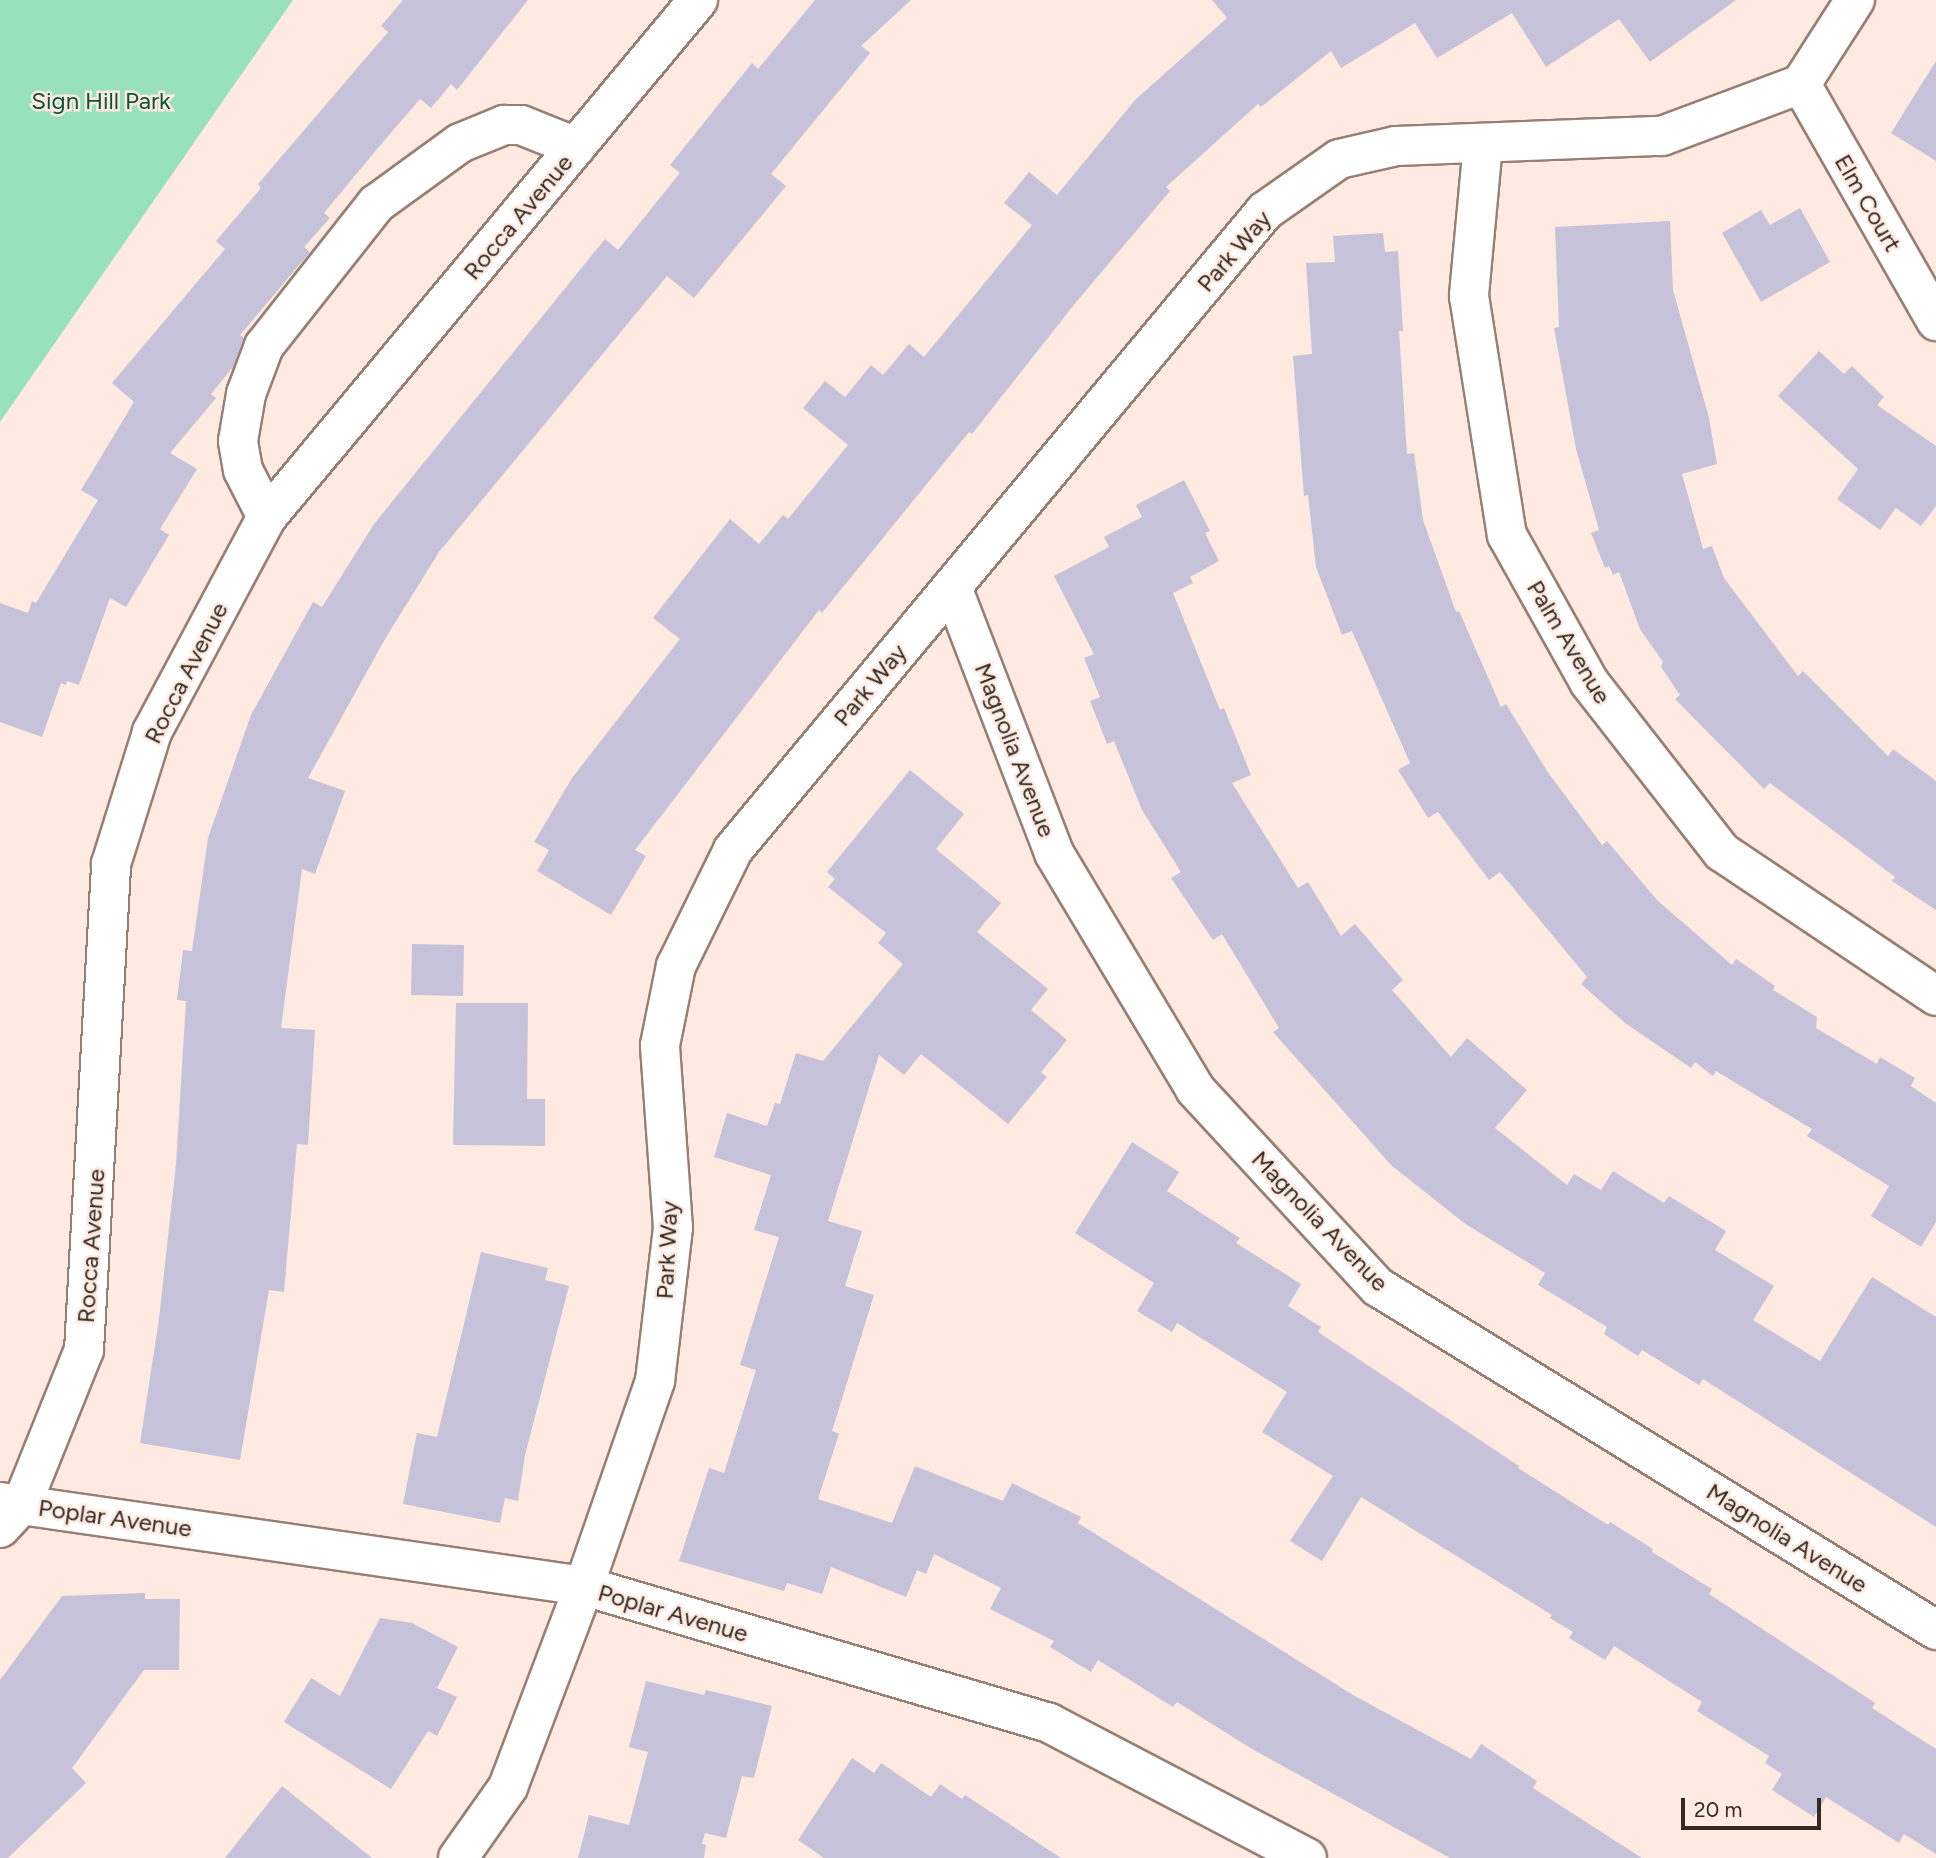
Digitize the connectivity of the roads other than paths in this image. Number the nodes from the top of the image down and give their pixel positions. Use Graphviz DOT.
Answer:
graph roads {
  1 [pos="698,0"];
  2 [pos="1855,0"];
  3 [pos="1801,84"];
  4 [pos="1483,144"];
  5 [pos="576,147"];
  6 [pos="1936,321"];
  7 [pos="267,517"];
  8 [pos="952,587"];
  9 [pos="1936,996"];
  10 [pos="7,1511"];
  11 [pos="584,1586"];
  12 [pos="1936,1630"];
  13 [pos="458,1858"];
  14 [pos="1307,1858"];
  1 -- 5 [label="street, Rocca Avenue"];
  2 -- 3 [label="street"];
  3 -- 4 [label="street, Park Way"];
  3 -- 6 [label="street, Elm Court"];
  4 -- 8 [label="street, Park Way"];
  4 -- 9 [label="street, Palm Avenue"];
  5 -- 7 [label="street, Rocca Avenue"];
  5 -- 7 [label="street"];
  7 -- 10 [label="street, Rocca Avenue"];
  8 -- 11 [label="street, Park Way"];
  8 -- 12 [label="street, Magnolia Avenue"];
  10 -- 11 [label="street, Poplar Avenue"];
  11 -- 13 [label="street, Park Way"];
  11 -- 14 [label="street, Poplar Avenue"];
}
